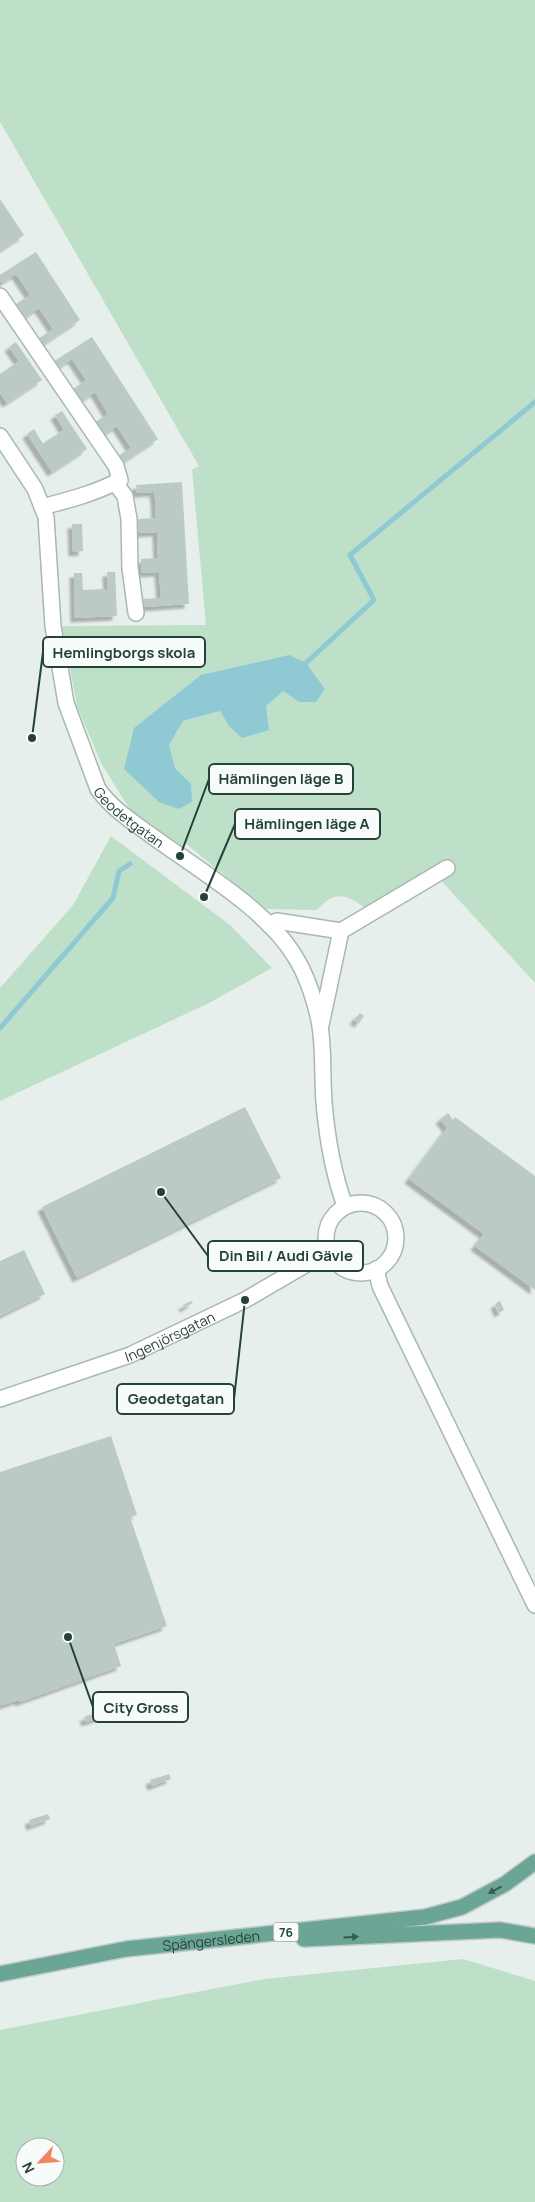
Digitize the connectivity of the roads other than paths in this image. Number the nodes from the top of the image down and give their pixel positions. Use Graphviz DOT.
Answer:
graph roads {
  1 [pos="0,296"];
  2 [pos="0,436"];
  3 [pos="114,483"];
  4 [pos="42,507"];
  5 [pos="136,613"];
  6 [pos="447,868"];
  7 [pos="269,925"];
  8 [pos="341,931"];
  9 [pos="320,1027"];
  10 [pos="345,1206"];
  11 [pos="329,1252"];
  12 [pos="376,1269"];
  13 [pos="0,1399"];
  14 [pos="535,1605"];
  15 [pos="535,1862"];
  16 [pos="535,1936"];
  17 [pos="24,1970"];
  18 [pos="0,1974"];
  1 -- 3 [label="street"];
  2 -- 4 [label="street, Geodetgatan"];
  3 -- 4 [label="street"];
  3 -- 5 [label="street"];
  4 -- 7 [label="street, Geodetgatan"];
  6 -- 8 [label="street"];
  7 -- 8 [label="street"];
  7 -- 9 [label="street, Geodetgatan"];
  8 -- 9 [label="street"];
  9 -- 10 [label="street, Geodetgatan"];
  10 -- 11 [label="street"];
  10 -- 12 [label="street"];
  11 -- 12 [label="street"];
  11 -- 13 [label="street, Ingenjörsgatan"];
  12 -- 14 [label="street"];
  15 -- 17 [label="main road, Spängersleden / 76, one-way"];
  17 -- 16 [label="main road, Spängersleden / 76, one-way"];
  17 -- 18 [label="main road, Spängersleden / 76"];
}
